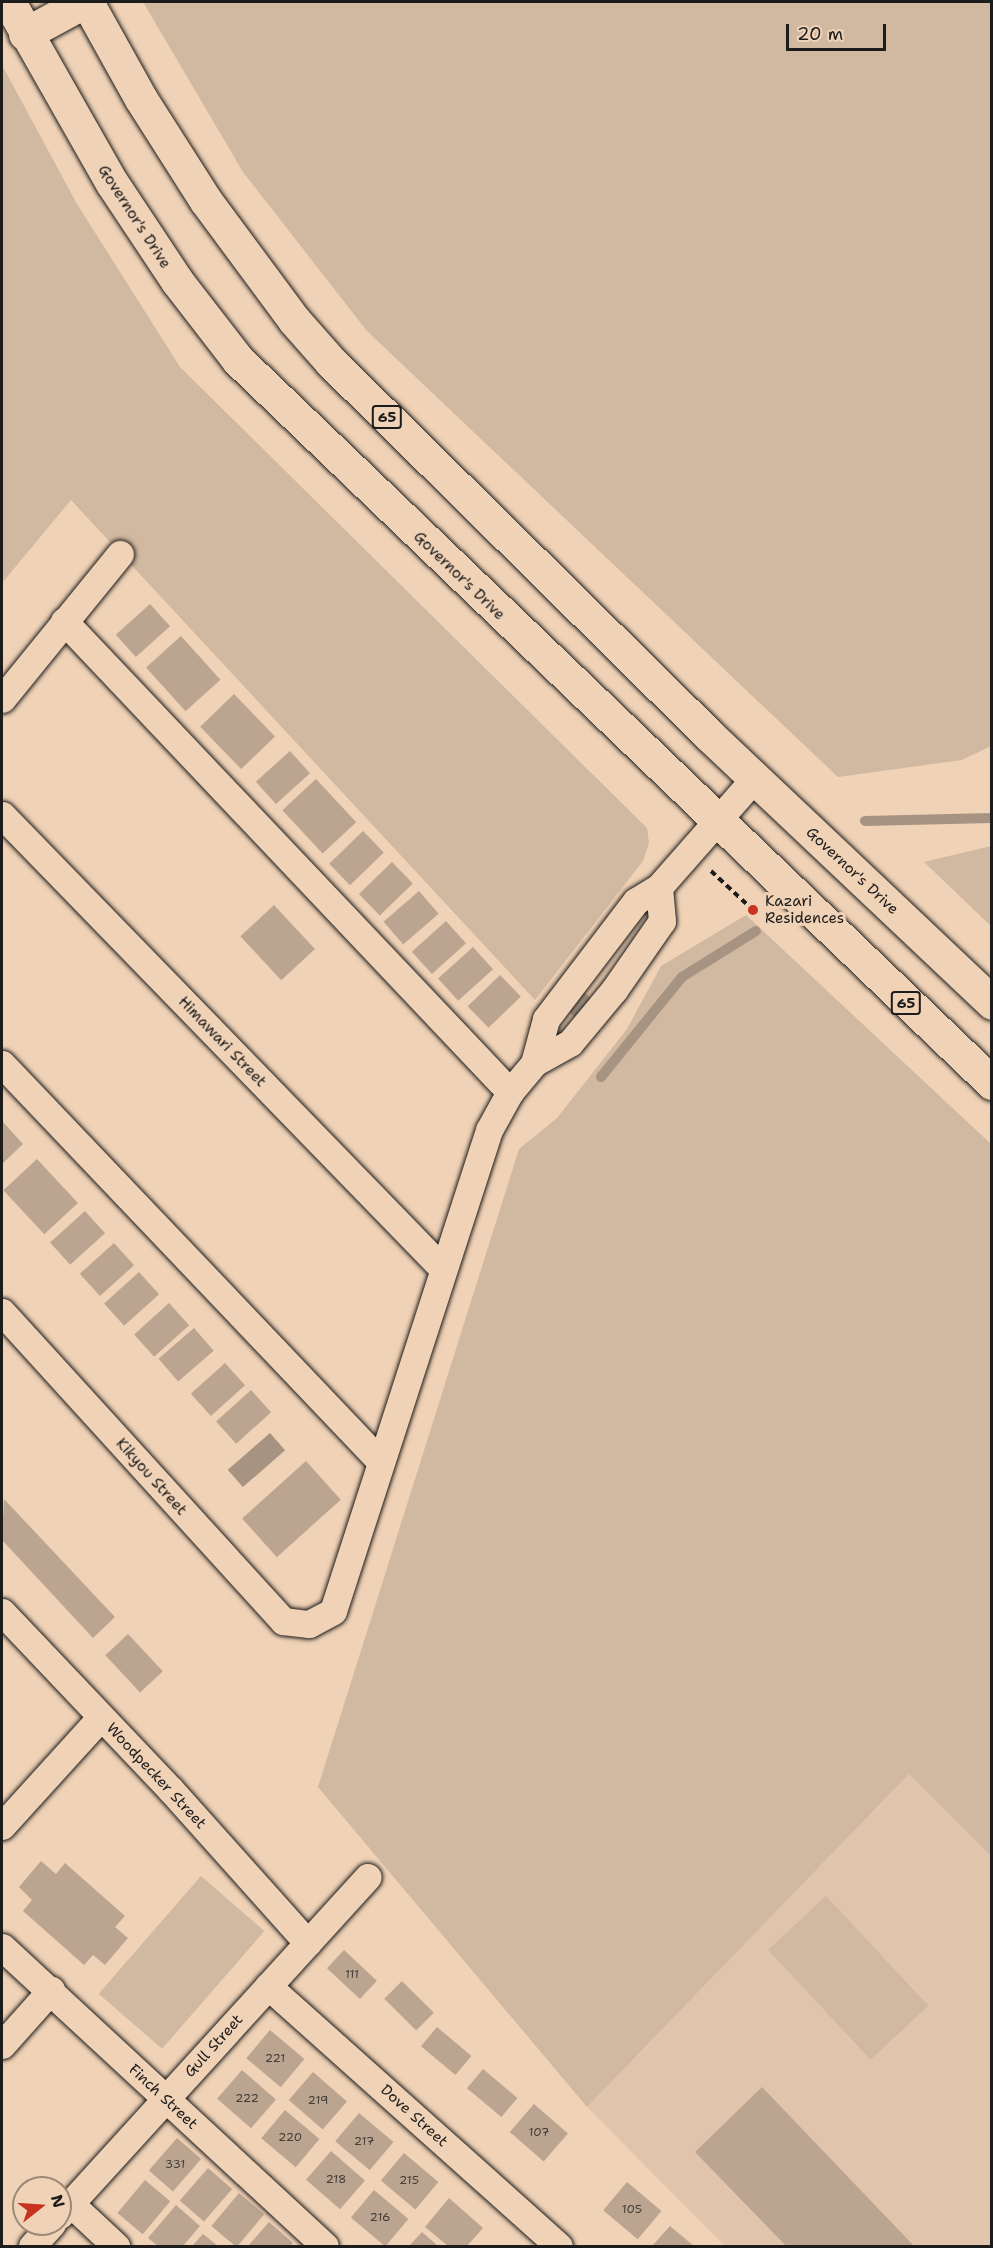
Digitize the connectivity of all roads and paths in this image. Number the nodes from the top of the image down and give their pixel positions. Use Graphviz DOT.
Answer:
graph roads {
  1 [pos="9,2"];
  2 [pos="85,2"];
  3 [pos="25,34"];
  4 [pos="120,554"];
  5 [pos="64,621"];
  6 [pos="2,699"];
  7 [pos="754,779"];
  8 [pos="2,815"];
  9 [pos="716,822"];
  10 [pos="706,866"];
  11 [pos="659,887"];
  12 [pos="753,910"];
  13 [pos="992,1003"];
  14 [pos="534,1063"];
  15 [pos="2,1064"];
  16 [pos="992,1083"];
  17 [pos="510,1092"];
  18 [pos="442,1268"];
  19 [pos="2,1312"];
  20 [pos="379,1460"];
  21 [pos="2,1612"];
  22 [pos="101,1718"];
  23 [pos="2,1826"];
  24 [pos="368,1877"];
  25 [pos="308,1943"];
  26 [pos="2,1947"];
  27 [pos="268,1986"];
  28 [pos="51,1990"];
  29 [pos="2,2045"];
  30 [pos="165,2100"];
  31 [pos="72,2202"];
  32 [pos="72,2215"];
  33 [pos="116,2247"];
  34 [pos="325,2247"];
  35 [pos="560,2247"];
  1 -- 3 [label="main road, Governor's Drive / 65"];
  2 -- 3 [label="main road"];
  2 -- 7 [label="main road, Governor's Drive / 65"];
  3 -- 9 [label="main road, Governor's Drive / 65"];
  4 -- 5 [label="street"];
  5 -- 6 [label="street"];
  5 -- 17 [label="street"];
  7 -- 9 [label="street"];
  7 -- 13 [label="main road, Governor's Drive / 65"];
  8 -- 18 [label="street, Himawari Street"];
  9 -- 11 [label="street"];
  9 -- 16 [label="main road, Governor's Drive / 65"];
  10 -- 12 [label="path"];
  11 -- 14 [label="street"];
  11 -- 14 [label="street"];
  14 -- 17 [label="street"];
  15 -- 20 [label="street"];
  17 -- 18 [label="street"];
  18 -- 20 [label="street"];
  19 -- 20 [label="street, Kikyou Street"];
  21 -- 22 [label="street, Woodpecker Street"];
  22 -- 23 [label="street"];
  22 -- 25 [label="street, Woodpecker Street"];
  24 -- 25 [label="street, Gull Street"];
  25 -- 27 [label="street, Gull Street"];
  26 -- 28 [label="street, Finch Street"];
  27 -- 30 [label="street, Gull Street"];
  27 -- 35 [label="street, Dove Street"];
  28 -- 29 [label="street"];
  28 -- 30 [label="street, Finch Street"];
  30 -- 31 [label="street, Gull Street"];
  30 -- 34 [label="street, Finch Street"];
  32 -- 33 [label="street"];
}
